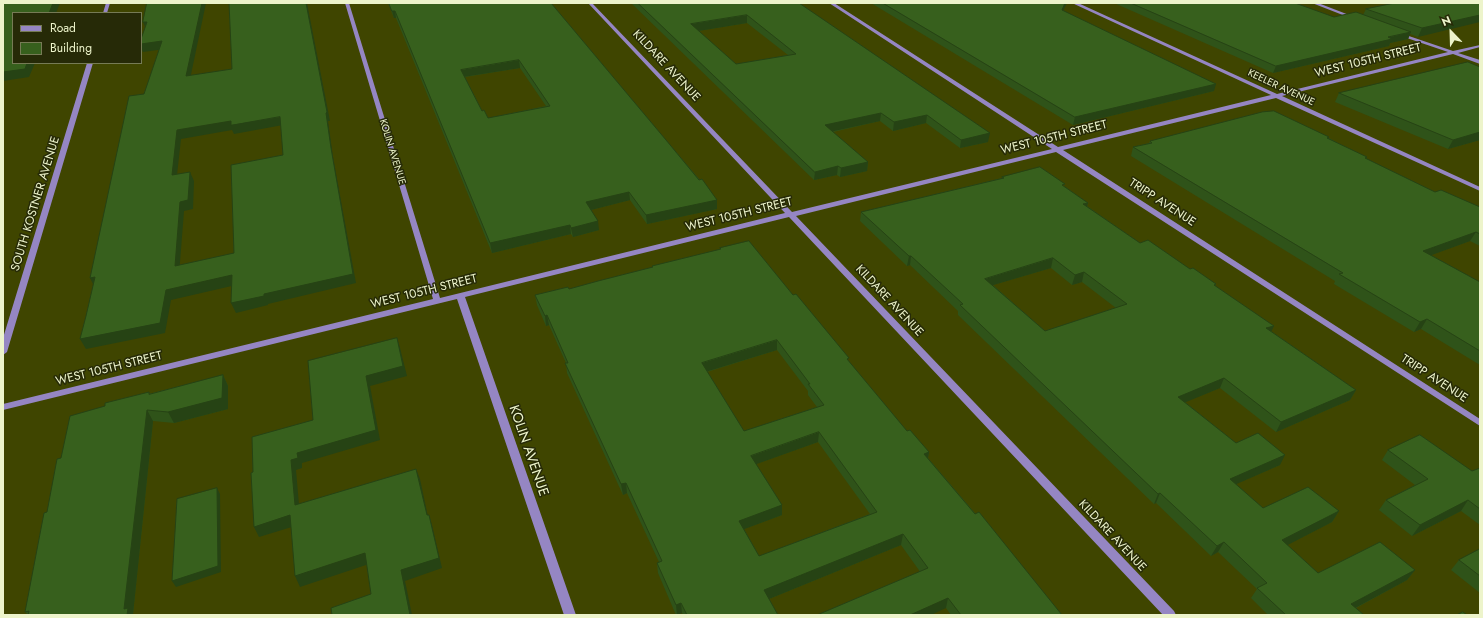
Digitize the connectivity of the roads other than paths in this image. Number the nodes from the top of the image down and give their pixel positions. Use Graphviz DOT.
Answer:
graph roads {
  1 [pos="347,3"];
  2 [pos="590,3"];
  3 [pos="831,3"];
  4 [pos="1074,3"];
  5 [pos="1314,3"];
  6 [pos="1364,21"];
  7 [pos="1393,31"];
  8 [pos="1480,46"];
  9 [pos="1452,52"];
  10 [pos="1480,62"];
  11 [pos="90,64"];
  12 [pos="1275,96"];
  13 [pos="1057,149"];
  14 [pos="1480,189"];
  15 [pos="790,214"];
  16 [pos="460,295"];
  17 [pos="438,300"];
  18 [pos="3,352"];
  19 [pos="3,407"];
  20 [pos="1480,423"];
  21 [pos="570,615"];
  22 [pos="1170,615"];
  1 -- 17 [label="street, KOLIN AVENUE"];
  2 -- 15 [label="street, KILDARE AVENUE"];
  3 -- 13 [label="street, TRIPP AVENUE"];
  4 -- 12 [label="street, KEELER AVENUE"];
  5 -- 6 [label="street"];
  7 -- 9 [label="street"];
  8 -- 9 [label="street, WEST 105TH STREET"];
  9 -- 10 [label="street"];
  9 -- 12 [label="street, WEST 105TH STREET"];
  11 -- 18 [label="street, SOUTH KOSTNER AVENUE"];
  12 -- 13 [label="street, WEST 105TH STREET"];
  12 -- 14 [label="street, KEELER AVENUE"];
  13 -- 15 [label="street, WEST 105TH STREET"];
  13 -- 20 [label="street, TRIPP AVENUE"];
  15 -- 16 [label="street, WEST 105TH STREET"];
  15 -- 22 [label="street, KILDARE AVENUE"];
  16 -- 17 [label="street, WEST 105TH STREET"];
  16 -- 21 [label="street, KOLIN AVENUE"];
  17 -- 19 [label="street, WEST 105TH STREET"];
}
